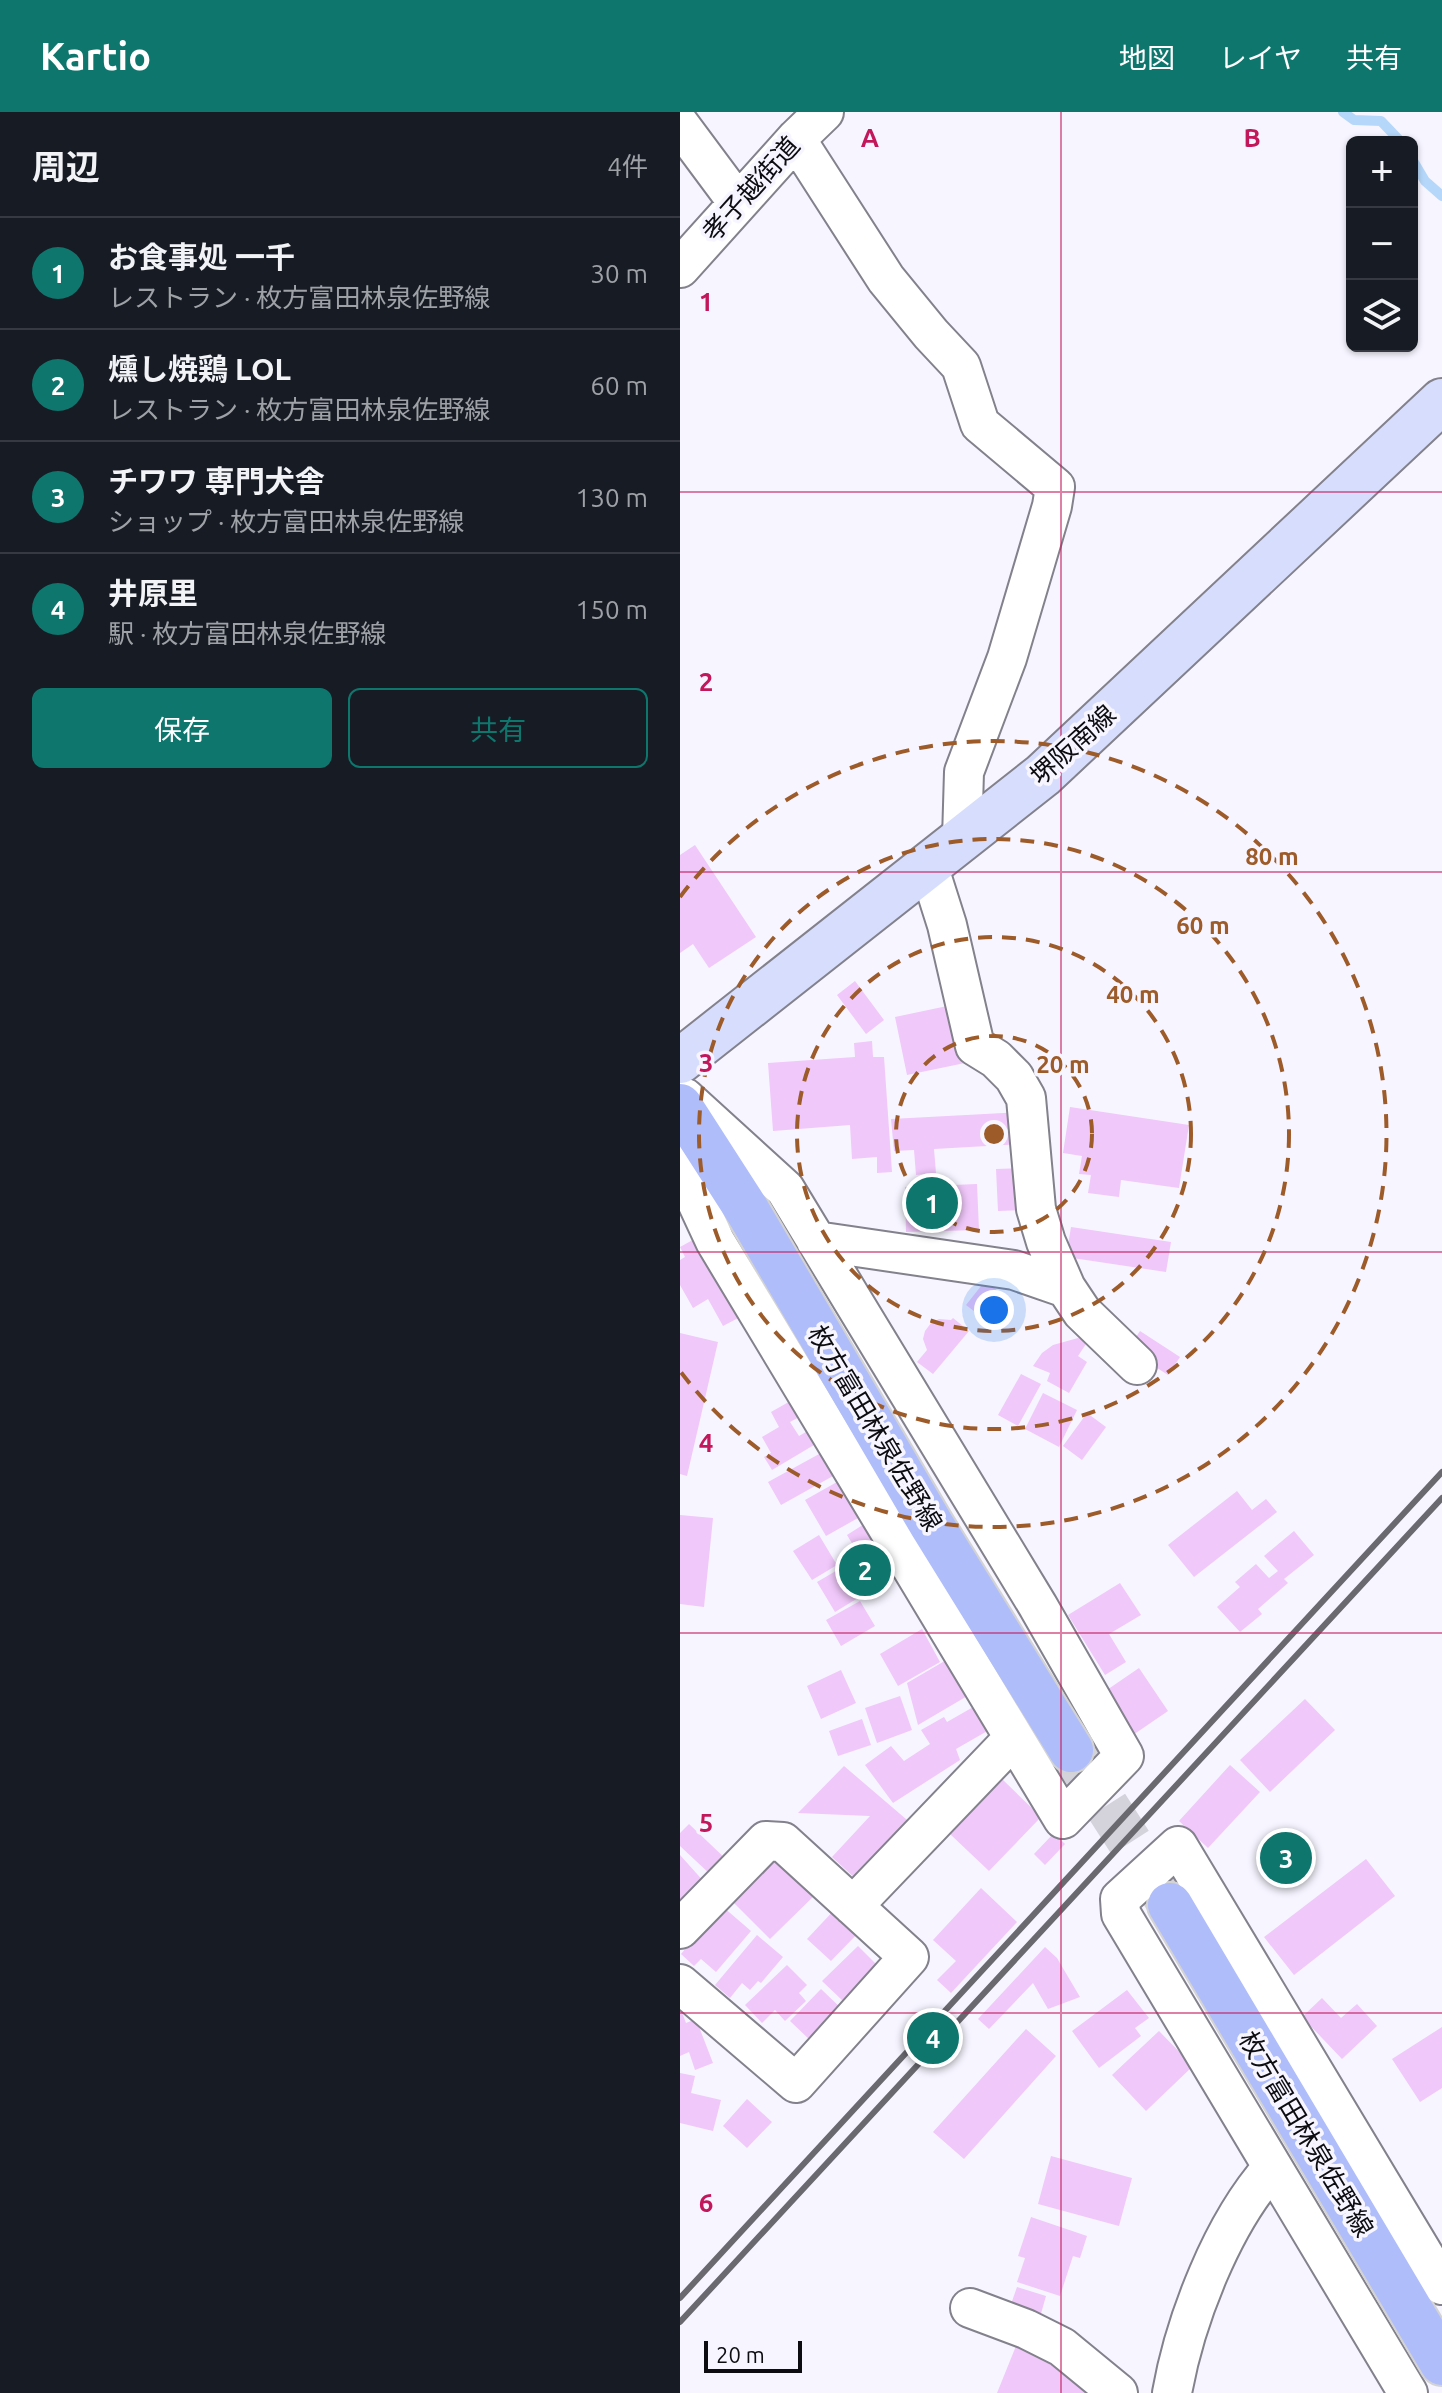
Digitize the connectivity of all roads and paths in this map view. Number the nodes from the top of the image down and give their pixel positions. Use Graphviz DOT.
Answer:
graph roads {
  1 [pos="807,122"];
  2 [pos="680,125"];
  3 [pos="738,203"];
  4 [pos="680,268"];
  5 [pos="1442,401"];
  6 [pos="962,839"];
  7 [pos="928,865"];
  8 [pos="680,1061"];
  9 [pos="680,1093"];
  10 [pos="680,1106"];
  11 [pos="680,1143"];
  12 [pos="688,1205"];
  13 [pos="816,1241"];
  14 [pos="1066,1288"];
  15 [pos="1137,1365"];
  16 [pos="1014,1738"];
  17 [pos="1071,1750"];
  18 [pos="1170,1905"];
  19 [pos="853,1906"];
  20 [pos="680,1929"];
  21 [pos="680,1984"];
  22 [pos="1272,2168"];
  23 [pos="1442,2285"];
  24 [pos="970,2308"];
  25 [pos="1442,2363"];
  26 [pos="1118,2393"];
  27 [pos="1172,2393"];
  28 [pos="1408,2393"];
  1 -- 3 [label="street, 孝子越街道"];
  1 -- 6 [label="street"];
  2 -- 3 [label="street"];
  3 -- 4 [label="street, 孝子越街道"];
  5 -- 6 [label="main road, 堺阪南線"];
  6 -- 7 [label="main road, 堺阪南線"];
  7 -- 8 [label="main road, 堺阪南線"];
  7 -- 14 [label="street"];
  9 -- 13 [label="street"];
  10 -- 17 [label="main road, 枚方富田林泉佐野線"];
  11 -- 12 [label="street"];
  12 -- 16 [label="street"];
  13 -- 14 [label="street"];
  13 -- 16 [label="street"];
  14 -- 15 [label="street"];
  16 -- 19 [label="street"];
  18 -- 25 [label="main road, 枚方富田林泉佐野線"];
  19 -- 20 [label="street"];
  19 -- 21 [label="street"];
  22 -- 23 [label="street"];
  22 -- 27 [label="street"];
  22 -- 28 [label="street"];
  24 -- 26 [label="street"];
}
